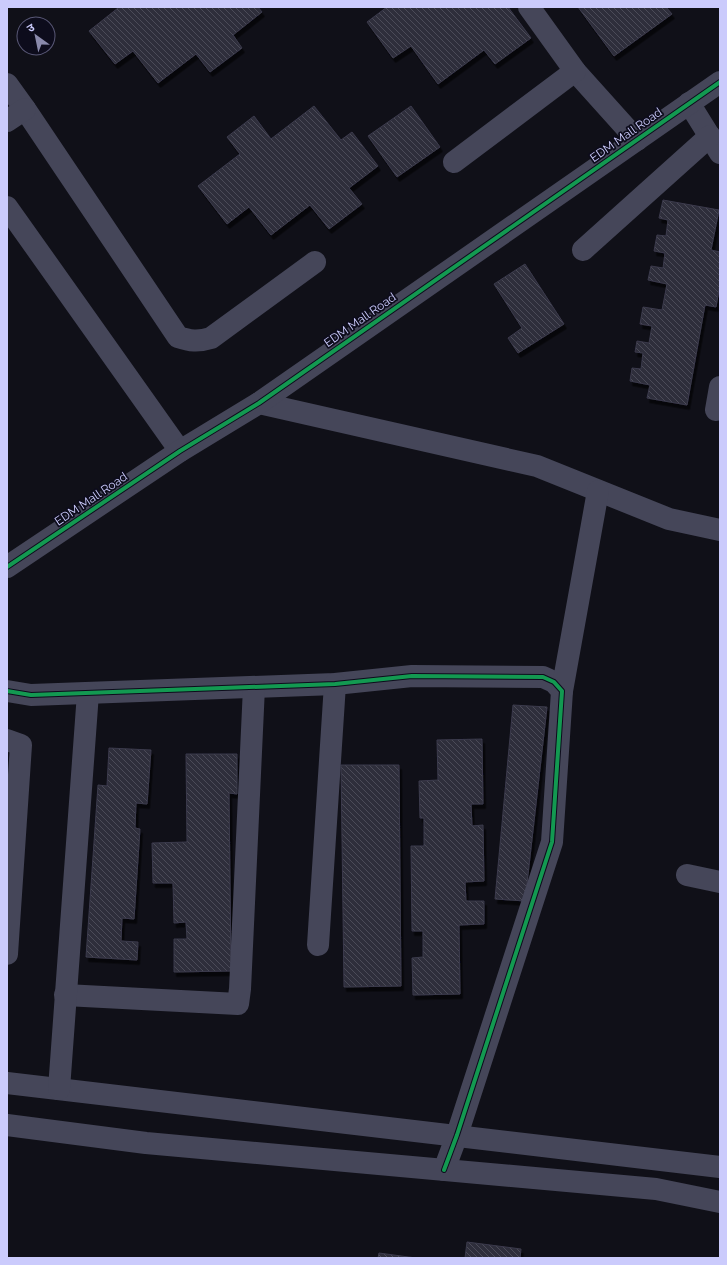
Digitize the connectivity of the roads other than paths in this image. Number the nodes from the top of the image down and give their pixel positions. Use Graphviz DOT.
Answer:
graph roads {
  1 [pos="529,7"];
  2 [pos="575,71"];
  3 [pos="720,82"];
  4 [pos="7,84"];
  5 [pos="689,103"];
  6 [pos="25,109"];
  7 [pos="7,121"];
  8 [pos="637,140"];
  9 [pos="715,144"];
  10 [pos="454,162"];
  11 [pos="7,207"];
  12 [pos="583,250"];
  13 [pos="315,262"];
  14 [pos="720,387"];
  15 [pos="259,403"];
  16 [pos="716,410"];
  17 [pos="180,451"];
  18 [pos="598,491"];
  19 [pos="720,530"];
  20 [pos="7,567"];
  21 [pos="335,684"];
  22 [pos="254,687"];
  23 [pos="562,690"];
  24 [pos="7,691"];
  25 [pos="88,693"];
  26 [pos="7,740"];
  27 [pos="687,875"];
  28 [pos="720,882"];
  29 [pos="318,945"];
  30 [pos="7,954"];
  31 [pos="66,995"];
  32 [pos="7,1083"];
  33 [pos="59,1089"];
  34 [pos="7,1125"];
  35 [pos="457,1135"];
  36 [pos="720,1167"];
  37 [pos="444,1170"];
  38 [pos="720,1202"];
  1 -- 2 [label="street"];
  2 -- 8 [label="street"];
  2 -- 10 [label="street"];
  3 -- 5 [label="street, EDM Mall Road"];
  4 -- 6 [label="street"];
  5 -- 8 [label="street, EDM Mall Road"];
  5 -- 9 [label="street"];
  6 -- 7 [label="street"];
  6 -- 13 [label="street"];
  8 -- 15 [label="street, EDM Mall Road"];
  9 -- 12 [label="street"];
  11 -- 17 [label="street"];
  14 -- 16 [label="street"];
  15 -- 17 [label="street, EDM Mall Road"];
  15 -- 18 [label="street"];
  17 -- 20 [label="street, EDM Mall Road"];
  18 -- 19 [label="street"];
  18 -- 23 [label="street"];
  21 -- 22 [label="street"];
  21 -- 23 [label="street"];
  21 -- 29 [label="street"];
  22 -- 25 [label="street"];
  22 -- 31 [label="street"];
  23 -- 35 [label="street"];
  24 -- 25 [label="street"];
  25 -- 31 [label="street"];
  26 -- 30 [label="street"];
  27 -- 28 [label="street"];
  31 -- 33 [label="street"];
  32 -- 33 [label="street"];
  33 -- 35 [label="street"];
  34 -- 37 [label="street"];
  35 -- 36 [label="street"];
  35 -- 37 [label="street"];
  37 -- 38 [label="street"];
}
